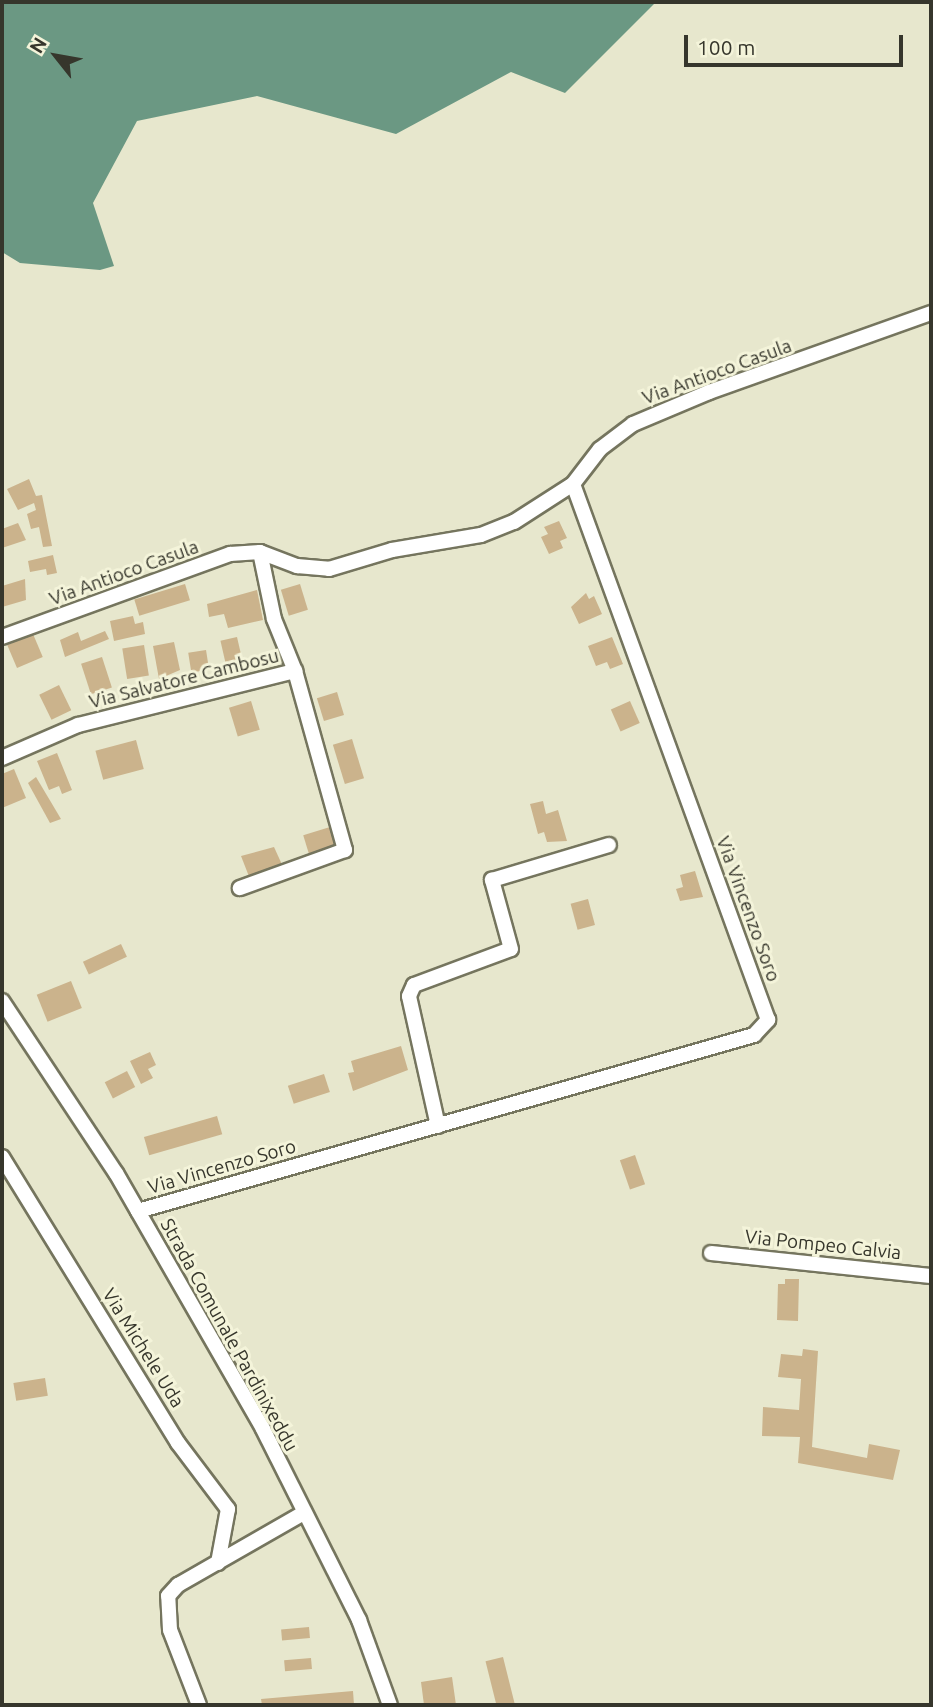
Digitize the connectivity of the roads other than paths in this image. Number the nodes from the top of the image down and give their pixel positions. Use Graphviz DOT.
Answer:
graph roads {
  1 [pos="931,313"];
  2 [pos="573,484"];
  3 [pos="260,552"];
  4 [pos="2,637"];
  5 [pos="295,671"];
  6 [pos="2,758"];
  7 [pos="609,845"];
  8 [pos="240,888"];
  9 [pos="2,1001"];
  10 [pos="438,1126"];
  11 [pos="2,1157"];
  12 [pos="138,1211"];
  13 [pos="711,1253"];
  14 [pos="931,1276"];
  15 [pos="302,1514"];
  16 [pos="218,1563"];
  17 [pos="199,1705"];
  18 [pos="390,1705"];
  1 -- 2 [label="street, Via Antioco Casula"];
  2 -- 3 [label="street, Via Antioco Casula"];
  2 -- 10 [label="street, Via Vincenzo Soro"];
  3 -- 4 [label="street, Via Antioco Casula"];
  3 -- 5 [label="street"];
  5 -- 6 [label="street, Via Salvatore Cambosu"];
  5 -- 8 [label="street, Via Salvatore Cambosu"];
  7 -- 10 [label="street"];
  9 -- 12 [label="street, Strada Comunale Pardinixeddu"];
  10 -- 12 [label="street, Via Vincenzo Soro"];
  11 -- 16 [label="street, Via Michele Uda"];
  12 -- 15 [label="street, Strada Comunale Pardinixeddu"];
  13 -- 14 [label="street, Via Pompeo Calvia"];
  15 -- 16 [label="street"];
  15 -- 18 [label="street, Strada Comunale Pardinixeddu"];
  16 -- 17 [label="street"];
}
